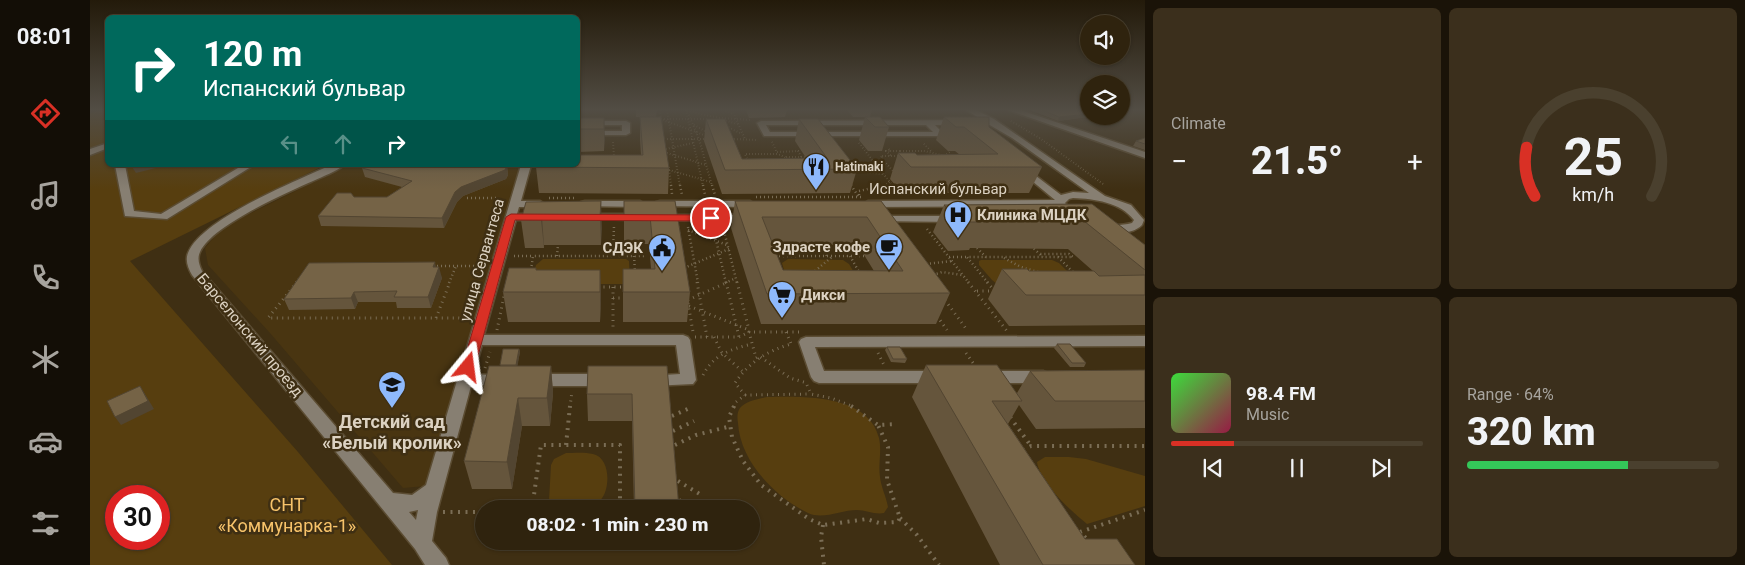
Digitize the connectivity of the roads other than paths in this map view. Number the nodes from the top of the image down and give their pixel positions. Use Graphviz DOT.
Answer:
graph roads {
  1 [pos="1016,136"];
  2 [pos="1090,136"];
  3 [pos="105,146"];
  4 [pos="90,152"];
  5 [pos="1145,155"];
  6 [pos="1016,164"];
  7 [pos="120,167"];
  8 [pos="245,167"];
  9 [pos="335,167"];
  10 [pos="525,167"];
  11 [pos="770,198"];
  12 [pos="861,200"];
  13 [pos="1105,200"];
  14 [pos="547,201"];
  15 [pos="579,201"];
  16 [pos="1061,202"];
  17 [pos="514,206"];
  18 [pos="1140,213"];
  19 [pos="553,217"];
  20 [pos="572,217"];
  21 [pos="759,218"];
  22 [pos="863,218"];
  23 [pos="968,219"];
  24 [pos="1058,220"];
  25 [pos="1081,220"];
  26 [pos="1106,227"];
  27 [pos="1112,240"];
  28 [pos="476,340"];
  29 [pos="1145,341"];
  30 [pos="955,377"];
  31 [pos="978,377"];
  32 [pos="1059,377"];
  33 [pos="621,380"];
  34 [pos="640,380"];
  35 [pos="463,387"];
  36 [pos="433,490"];
  37 [pos="387,500"];
  38 [pos="422,542"];
  39 [pos="439,565"];
  1 -- 13 [label="street"];
  2 -- 5 [label="street"];
  3 -- 4 [label="street"];
  6 -- 16 [label="street"];
  7 -- 8 [label="street"];
  9 -- 37 [label="street, Барселонский проезд"];
  10 -- 17 [label="street, улица Сервантеса"];
  11 -- 15 [label="street"];
  12 -- 16 [label="street, Испанский бульвар"];
  13 -- 16 [label="street, Испанский бульвар"];
  13 -- 18 [label="street"];
  14 -- 17 [label="street"];
  16 -- 25 [label="street"];
  17 -- 19 [label="street"];
  17 -- 28 [label="street, улица Сервантеса"];
  18 -- 26 [label="street"];
  20 -- 21 [label="street"];
  22 -- 23 [label="street, Испанский бульвар"];
  24 -- 25 [label="street"];
  25 -- 26 [label="street"];
  26 -- 27 [label="street"];
  28 -- 34 [label="street"];
  28 -- 35 [label="street, улица Сервантеса"];
  29 -- 30 [label="street"];
  31 -- 32 [label="street"];
  33 -- 35 [label="street"];
  35 -- 36 [label="street, улица Сервантеса"];
  36 -- 37 [label="street"];
  36 -- 38 [label="street, улица Сервантеса"];
  37 -- 38 [label="street, Барселонский проезд"];
  38 -- 39 [label="street, Барселонский проезд"];
}
